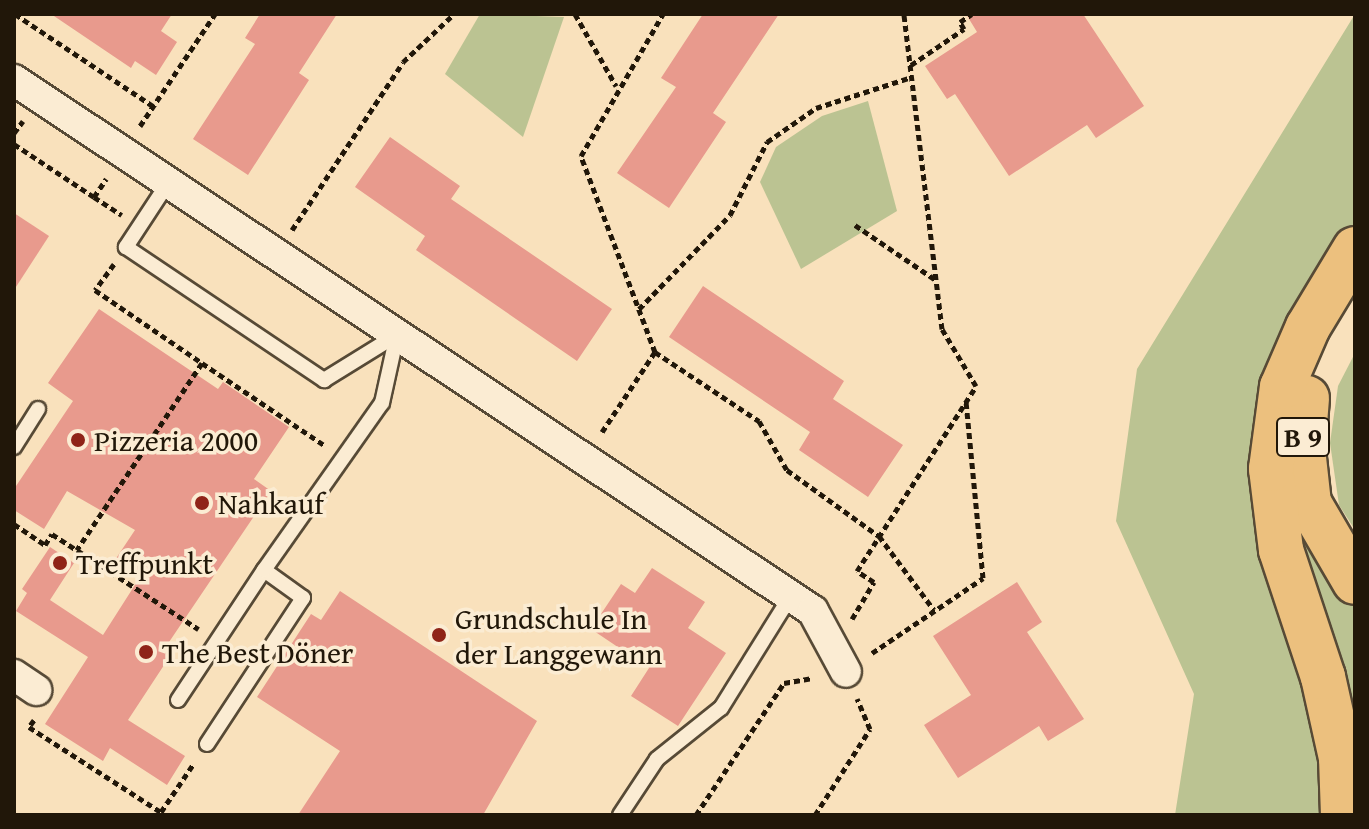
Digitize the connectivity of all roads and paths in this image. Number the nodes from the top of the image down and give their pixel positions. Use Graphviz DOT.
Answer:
graph roads {
  1 [pos="15,14"];
  2 [pos="215,14"];
  3 [pos="454,14"];
  4 [pos="575,14"];
  5 [pos="663,14"];
  6 [pos="904,14"];
  7 [pos="972,14"];
  8 [pos="911,65"];
  9 [pos="912,77"];
  10 [pos="14,80"];
  11 [pos="616,86"];
  12 [pos="153,106"];
  13 [pos="14,144"];
  14 [pos="124,153"];
  15 [pos="168,183"];
  16 [pos="855,225"];
  17 [pos="126,247"];
  18 [pos="1355,249"];
  19 [pos="276,255"];
  20 [pos="936,280"];
  21 [pos="1355,289"];
  22 [pos="639,309"];
  23 [pos="397,335"];
  24 [pos="655,352"];
  25 [pos="202,363"];
  26 [pos="966,401"];
  27 [pos="38,409"];
  28 [pos="14,447"];
  29 [pos="343,458"];
  30 [pos="583,459"];
  31 [pos="14,524"];
  32 [pos="879,536"];
  33 [pos="77,550"];
  34 [pos="264,570"];
  35 [pos="1355,582"];
  36 [pos="790,597"];
  37 [pos="934,610"];
  38 [pos="217,642"];
  39 [pos="840,661"];
  40 [pos="25,682"];
  41 [pos="178,700"];
  42 [pos="207,744"];
  43 [pos="620,815"];
  44 [pos="696,815"];
  45 [pos="815,815"];
  46 [pos="1343,815"];
  1 -- 12 [label="path"];
  2 -- 12 [label="path"];
  3 -- 19 [label="path"];
  4 -- 11 [label="path"];
  5 -- 11 [label="path"];
  6 -- 8 [label="path"];
  7 -- 8 [label="path"];
  8 -- 9 [label="path"];
  9 -- 20 [label="path"];
  9 -- 22 [label="path"];
  10 -- 14 [label="street"];
  11 -- 22 [label="path"];
  12 -- 14 [label="path"];
  13 -- 14 [label="path"];
  14 -- 15 [label="street"];
  15 -- 17 [label="lane"];
  15 -- 19 [label="street"];
  16 -- 20 [label="path"];
  17 -- 23 [label="lane"];
  17 -- 25 [label="path"];
  18 -- 46 [label="highway"];
  19 -- 23 [label="street"];
  20 -- 26 [label="path"];
  21 -- 35 [label="highway, B 9"];
  22 -- 24 [label="path"];
  23 -- 29 [label="lane"];
  23 -- 30 [label="street"];
  24 -- 30 [label="path"];
  24 -- 32 [label="path"];
  25 -- 29 [label="path"];
  25 -- 33 [label="path"];
  26 -- 32 [label="path"];
  26 -- 37 [label="path"];
  27 -- 28 [label="lane"];
  29 -- 34 [label="lane"];
  30 -- 36 [label="street"];
  31 -- 33 [label="path"];
  32 -- 37 [label="path"];
  32 -- 39 [label="path"];
  33 -- 38 [label="path"];
  34 -- 38 [label="lane"];
  34 -- 42 [label="lane"];
  36 -- 39 [label="street"];
  36 -- 43 [label="lane"];
  37 -- 39 [label="path"];
  38 -- 41 [label="lane"];
  39 -- 44 [label="path"];
  39 -- 45 [label="path"];
  40 -- 42 [label="path"];
}
